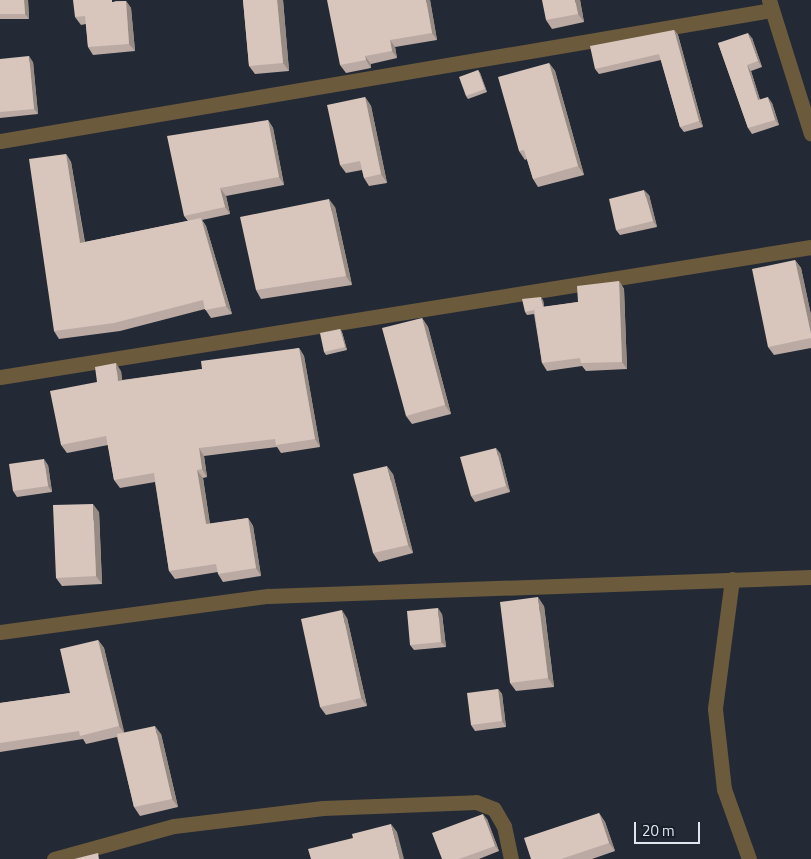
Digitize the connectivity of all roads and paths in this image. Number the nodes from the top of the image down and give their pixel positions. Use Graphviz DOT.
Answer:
graph roads {
  1 [pos="770,5"];
  2 [pos="811,134"];
  3 [pos="0,142"];
  4 [pos="811,247"];
  5 [pos="0,377"];
  6 [pos="811,577"];
  7 [pos="732,579"];
  8 [pos="0,632"];
  9 [pos="54,859"];
  10 [pos="510,859"];
  11 [pos="749,859"];
  1 -- 2 [label="street"];
  1 -- 3 [label="street"];
  4 -- 5 [label="street"];
  6 -- 7 [label="street"];
  7 -- 8 [label="street"];
  7 -- 11 [label="street"];
  9 -- 10 [label="street"];
}
